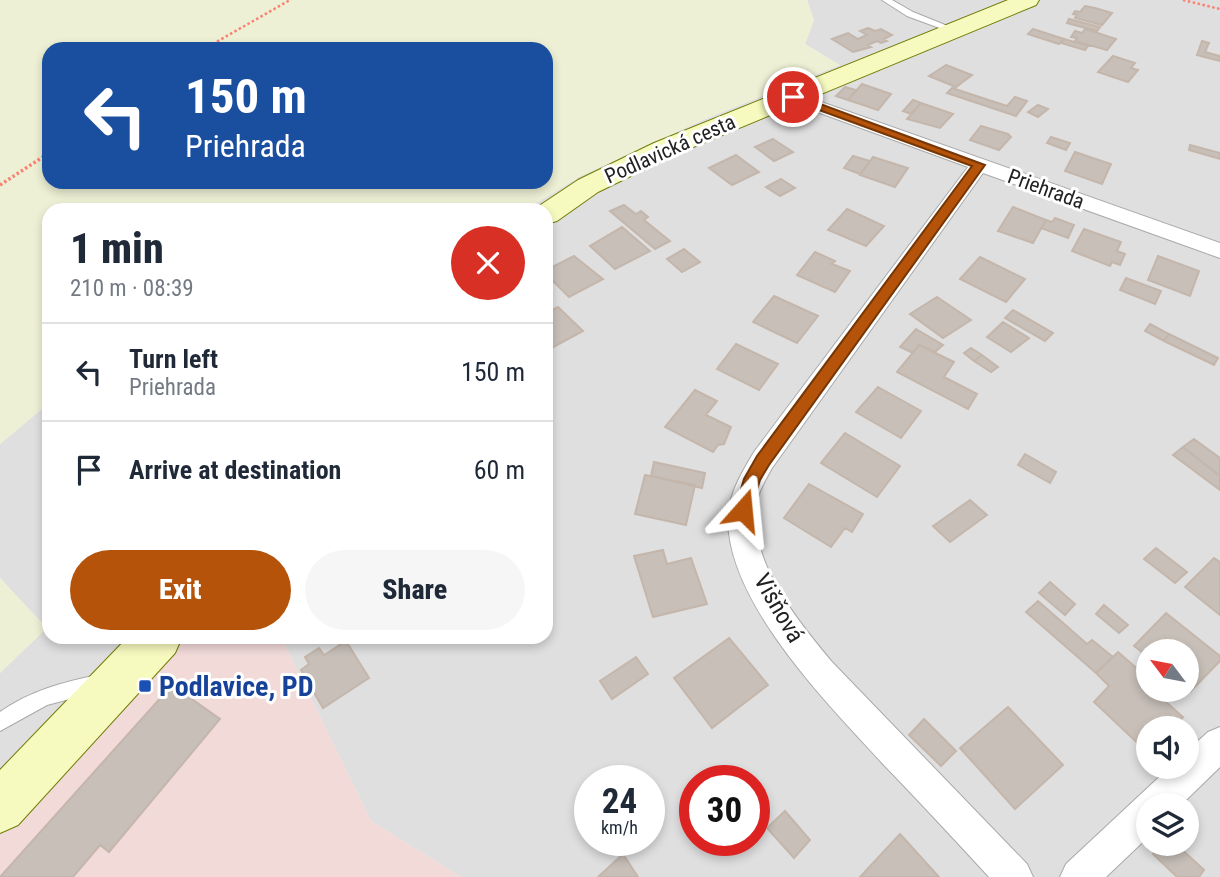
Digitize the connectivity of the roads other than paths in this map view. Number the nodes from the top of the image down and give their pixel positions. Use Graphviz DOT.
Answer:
graph roads {
  1 [pos="886,0"];
  2 [pos="1028,0"];
  3 [pos="956,30"];
  4 [pos="793,97"];
  5 [pos="979,165"];
  6 [pos="553,209"];
  7 [pos="1220,251"];
  8 [pos="153,644"];
  9 [pos="121,680"];
  10 [pos="0,723"];
  11 [pos="1220,744"];
  12 [pos="1169,793"];
  13 [pos="0,807"];
  14 [pos="1136,823"];
  15 [pos="1014,877"];
  16 [pos="1079,877"];
  1 -- 3 [label="lane"];
  2 -- 3 [label="main road, Podlavická cesta"];
  3 -- 4 [label="main road, Podlavická cesta"];
  4 -- 5 [label="street, Priehrada"];
  4 -- 6 [label="main road, Podlavická cesta"];
  5 -- 7 [label="street, Priehrada"];
  5 -- 15 [label="street, Višňová"];
  8 -- 9 [label="main road"];
  9 -- 10 [label="lane"];
  9 -- 13 [label="main road"];
  11 -- 12 [label="street"];
  14 -- 16 [label="street"];
}
